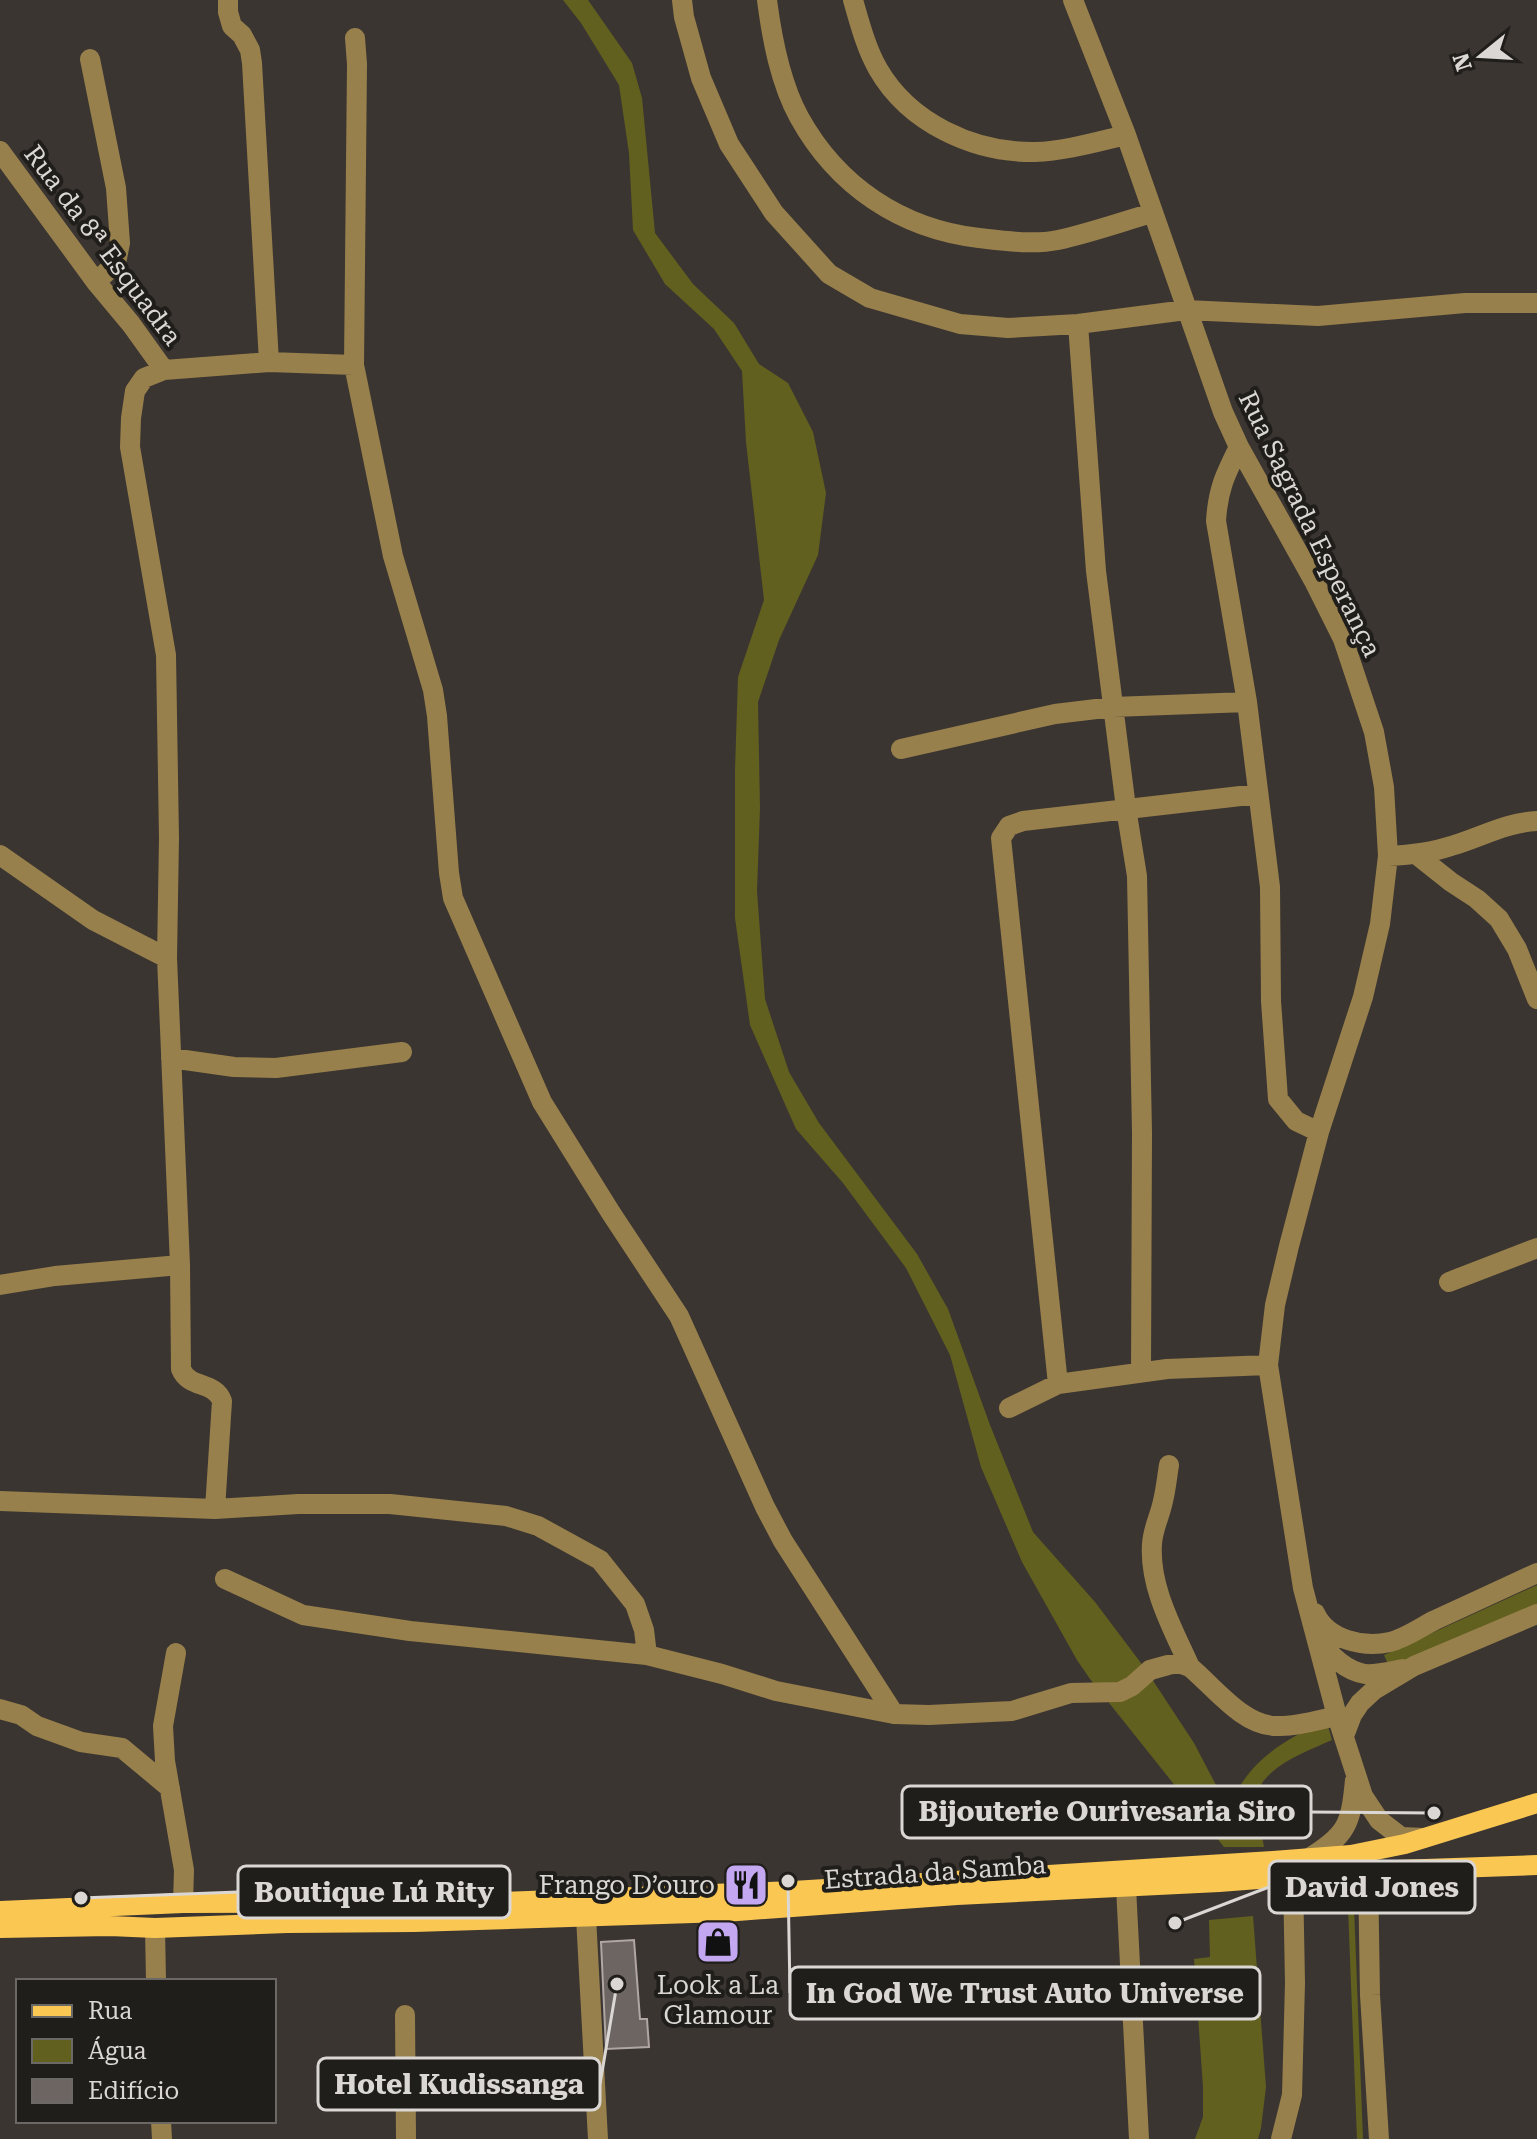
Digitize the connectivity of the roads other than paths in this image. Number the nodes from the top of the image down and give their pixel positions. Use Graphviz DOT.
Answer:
graph roads {
  1 [pos="228,0"];
  2 [pos="682,0"];
  3 [pos="767,0"];
  4 [pos="853,0"];
  5 [pos="1073,0"];
  6 [pos="355,38"];
  7 [pos="90,59"];
  8 [pos="1126,135"];
  9 [pos="0,151"];
  10 [pos="1152,213"];
  11 [pos="96,282"];
  12 [pos="1537,303"];
  13 [pos="1186,310"];
  14 [pos="1078,324"];
  15 [pos="269,362"];
  16 [pos="354,365"];
  17 [pos="164,370"];
  18 [pos="1239,447"];
  19 [pos="1247,702"];
  20 [pos="1113,707"];
  21 [pos="901,749"];
  22 [pos="1258,794"];
  23 [pos="1126,808"];
  24 [pos="1537,821"];
  25 [pos="0,855"];
  26 [pos="1417,855"];
  27 [pos="1388,856"];
  28 [pos="167,958"];
  29 [pos="1537,999"];
  30 [pos="402,1052"];
  31 [pos="171,1058"];
  32 [pos="1319,1132"];
  33 [pos="1537,1248"];
  34 [pos="180,1265"];
  35 [pos="1449,1282"];
  36 [pos="0,1285"];
  37 [pos="1268,1365"];
  38 [pos="1141,1371"];
  39 [pos="1058,1384"];
  40 [pos="1009,1408"];
  41 [pos="1169,1465"];
  42 [pos="0,1501"];
  43 [pos="215,1509"];
  44 [pos="1537,1573"];
  45 [pos="225,1579"];
  46 [pos="1303,1588"];
  47 [pos="1537,1614"];
  48 [pos="1317,1633"];
  49 [pos="176,1653"];
  50 [pos="647,1655"];
  51 [pos="1414,1666"];
  52 [pos="1190,1667"];
  53 [pos="0,1709"];
  54 [pos="894,1714"];
  55 [pos="1341,1726"];
  56 [pos="1356,1772"];
  57 [pos="170,1788"];
  58 [pos="1537,1803"];
  59 [pos="1424,1838"];
  60 [pos="1309,1858"];
  61 [pos="1537,1865"];
  62 [pos="1368,1871"];
  63 [pos="1280,1872"];
  64 [pos="1218,1874"];
  65 [pos="1126,1887"];
  66 [pos="183,1903"];
  67 [pos="0,1911"];
  68 [pos="586,1917"];
  69 [pos="0,1928"];
  70 [pos="155,1928"];
  71 [pos="156,1979"];
  72 [pos="405,2015"];
  73 [pos="406,2139"];
  74 [pos="598,2139"];
  75 [pos="1139,2139"];
  76 [pos="1281,2139"];
  77 [pos="1379,2139"];
  1 -- 15 [label="street"];
  2 -- 14 [label="street"];
  3 -- 10 [label="street"];
  4 -- 8 [label="street"];
  5 -- 8 [label="street, Rua Sagrada Esperança"];
  6 -- 16 [label="street"];
  7 -- 11 [label="street"];
  8 -- 10 [label="street, Rua Sagrada Esperança"];
  9 -- 11 [label="street, Rua da 8ª Esquadra"];
  10 -- 13 [label="street, Rua Sagrada Esperança"];
  11 -- 17 [label="street, Rua da 8ª Esquadra"];
  12 -- 13 [label="street"];
  13 -- 14 [label="street"];
  13 -- 18 [label="street, Rua Sagrada Esperança"];
  14 -- 20 [label="street"];
  15 -- 16 [label="street"];
  15 -- 17 [label="street"];
  16 -- 54 [label="street"];
  17 -- 28 [label="street"];
  18 -- 19 [label="street"];
  18 -- 27 [label="street, Rua Sagrada Esperança"];
  19 -- 20 [label="street"];
  19 -- 22 [label="street"];
  20 -- 21 [label="street"];
  20 -- 23 [label="street"];
  22 -- 23 [label="street"];
  22 -- 32 [label="street"];
  23 -- 38 [label="street"];
  23 -- 39 [label="street"];
  24 -- 26 [label="street"];
  25 -- 28 [label="street"];
  26 -- 27 [label="street"];
  26 -- 29 [label="street"];
  27 -- 32 [label="street, Rua Sagrada Esperança"];
  28 -- 31 [label="street"];
  30 -- 31 [label="street"];
  31 -- 34 [label="street"];
  32 -- 37 [label="street, Rua Sagrada Esperança"];
  33 -- 35 [label="street"];
  34 -- 36 [label="street"];
  34 -- 43 [label="street"];
  37 -- 38 [label="street"];
  37 -- 46 [label="street, Rua Sagrada Esperança"];
  38 -- 39 [label="street"];
  39 -- 40 [label="street"];
  41 -- 52 [label="street"];
  42 -- 43 [label="street"];
  43 -- 50 [label="street"];
  44 -- 46 [label="street"];
  45 -- 50 [label="street"];
  46 -- 48 [label="street"];
  47 -- 51 [label="street"];
  48 -- 51 [label="street"];
  48 -- 55 [label="street"];
  49 -- 57 [label="street"];
  50 -- 54 [label="street"];
  51 -- 55 [label="street"];
  52 -- 54 [label="street"];
  52 -- 55 [label="street"];
  53 -- 57 [label="street"];
  55 -- 56 [label="street"];
  56 -- 59 [label="street"];
  56 -- 60 [label="street"];
  57 -- 66 [label="street"];
  58 -- 59 [label="main road, Estrada da Samba"];
  59 -- 60 [label="main road, Estrada da Samba"];
  60 -- 63 [label="main road, Estrada da Samba"];
  61 -- 62 [label="main road, Estrada da Samba"];
  62 -- 63 [label="main road, Estrada da Samba"];
  62 -- 77 [label="street"];
  63 -- 64 [label="main road, Estrada da Samba"];
  63 -- 76 [label="street"];
  64 -- 65 [label="main road, Estrada da Samba"];
  64 -- 66 [label="main road, Estrada da Samba"];
  65 -- 68 [label="main road, Estrada da Samba"];
  65 -- 75 [label="street"];
  66 -- 67 [label="main road, Estrada da Samba"];
  68 -- 70 [label="main road, Estrada da Samba"];
  68 -- 74 [label="street"];
  69 -- 70 [label="main road, Estrada da Samba"];
  70 -- 71 [label="street"];
  72 -- 73 [label="street"];
}
